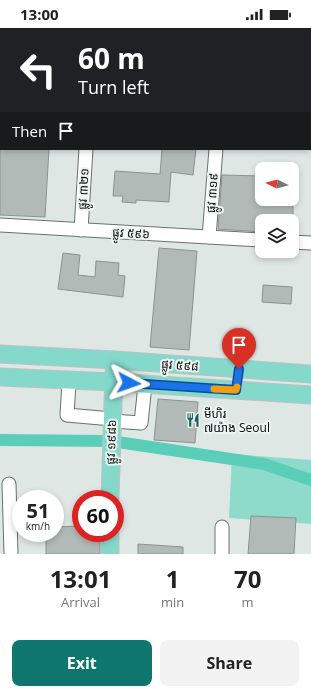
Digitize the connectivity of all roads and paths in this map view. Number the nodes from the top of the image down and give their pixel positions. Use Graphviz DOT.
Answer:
graph roads {
  1 [pos="86,150"];
  2 [pos="216,150"];
  3 [pos="0,225"];
  4 [pos="81,230"];
  5 [pos="209,237"];
  6 [pos="255,240"];
  7 [pos="299,242"];
  8 [pos="311,243"];
  9 [pos="0,354"];
  10 [pos="114,360"];
  11 [pos="239,369"];
  12 [pos="311,374"];
  13 [pos="0,377"];
  14 [pos="69,382"];
  15 [pos="113,382"];
  16 [pos="145,384"];
  17 [pos="236,390"];
  18 [pos="311,395"];
  19 [pos="111,423"];
  20 [pos="10,484"];
  21 [pos="110,490"];
  22 [pos="222,527"];
  23 [pos="110,542"];
  24 [pos="11,554"];
  25 [pos="110,554"];
  26 [pos="222,554"];
  1 -- 4 [label="street, ផ្លូវ ៣២១"];
  2 -- 5 [label="street, ផ្លូវ ៣១៩"];
  3 -- 4 [label="street, ផ្លូវ ៥៩៦"];
  4 -- 5 [label="street, ផ្លូវ ៥៩៦"];
  5 -- 6 [label="street, ផ្លូវ ៥៩៦"];
  7 -- 8 [label="street"];
  9 -- 10 [label="main road, ផ្លូវ ៥៩៨"];
  10 -- 11 [label="main road, ផ្លូវ ៥៩៨"];
  10 -- 15 [label="main road, ផ្លូវ ១៩៨៦"];
  11 -- 12 [label="main road, ផ្លូវ ៥៩៨"];
  11 -- 17 [label="main road"];
  13 -- 14 [label="main road, ផ្លូវ ៥៩៨"];
  14 -- 15 [label="main road, ផ្លូវ ៥៩៨"];
  14 -- 19 [label="street"];
  15 -- 16 [label="main road, ផ្លូវ ៥៩៨"];
  15 -- 19 [label="main road, ផ្លូវ ១៩៨៦"];
  16 -- 17 [label="main road, ផ្លូវ ៥៩៨"];
  16 -- 19 [label="street"];
  17 -- 18 [label="main road, ផ្លូវ ៥៩៨"];
  19 -- 21 [label="main road, ផ្លូវ ១៩៨៦"];
  20 -- 24 [label="street"];
  22 -- 26 [label="street"];
  23 -- 25 [label="main road"];
}
